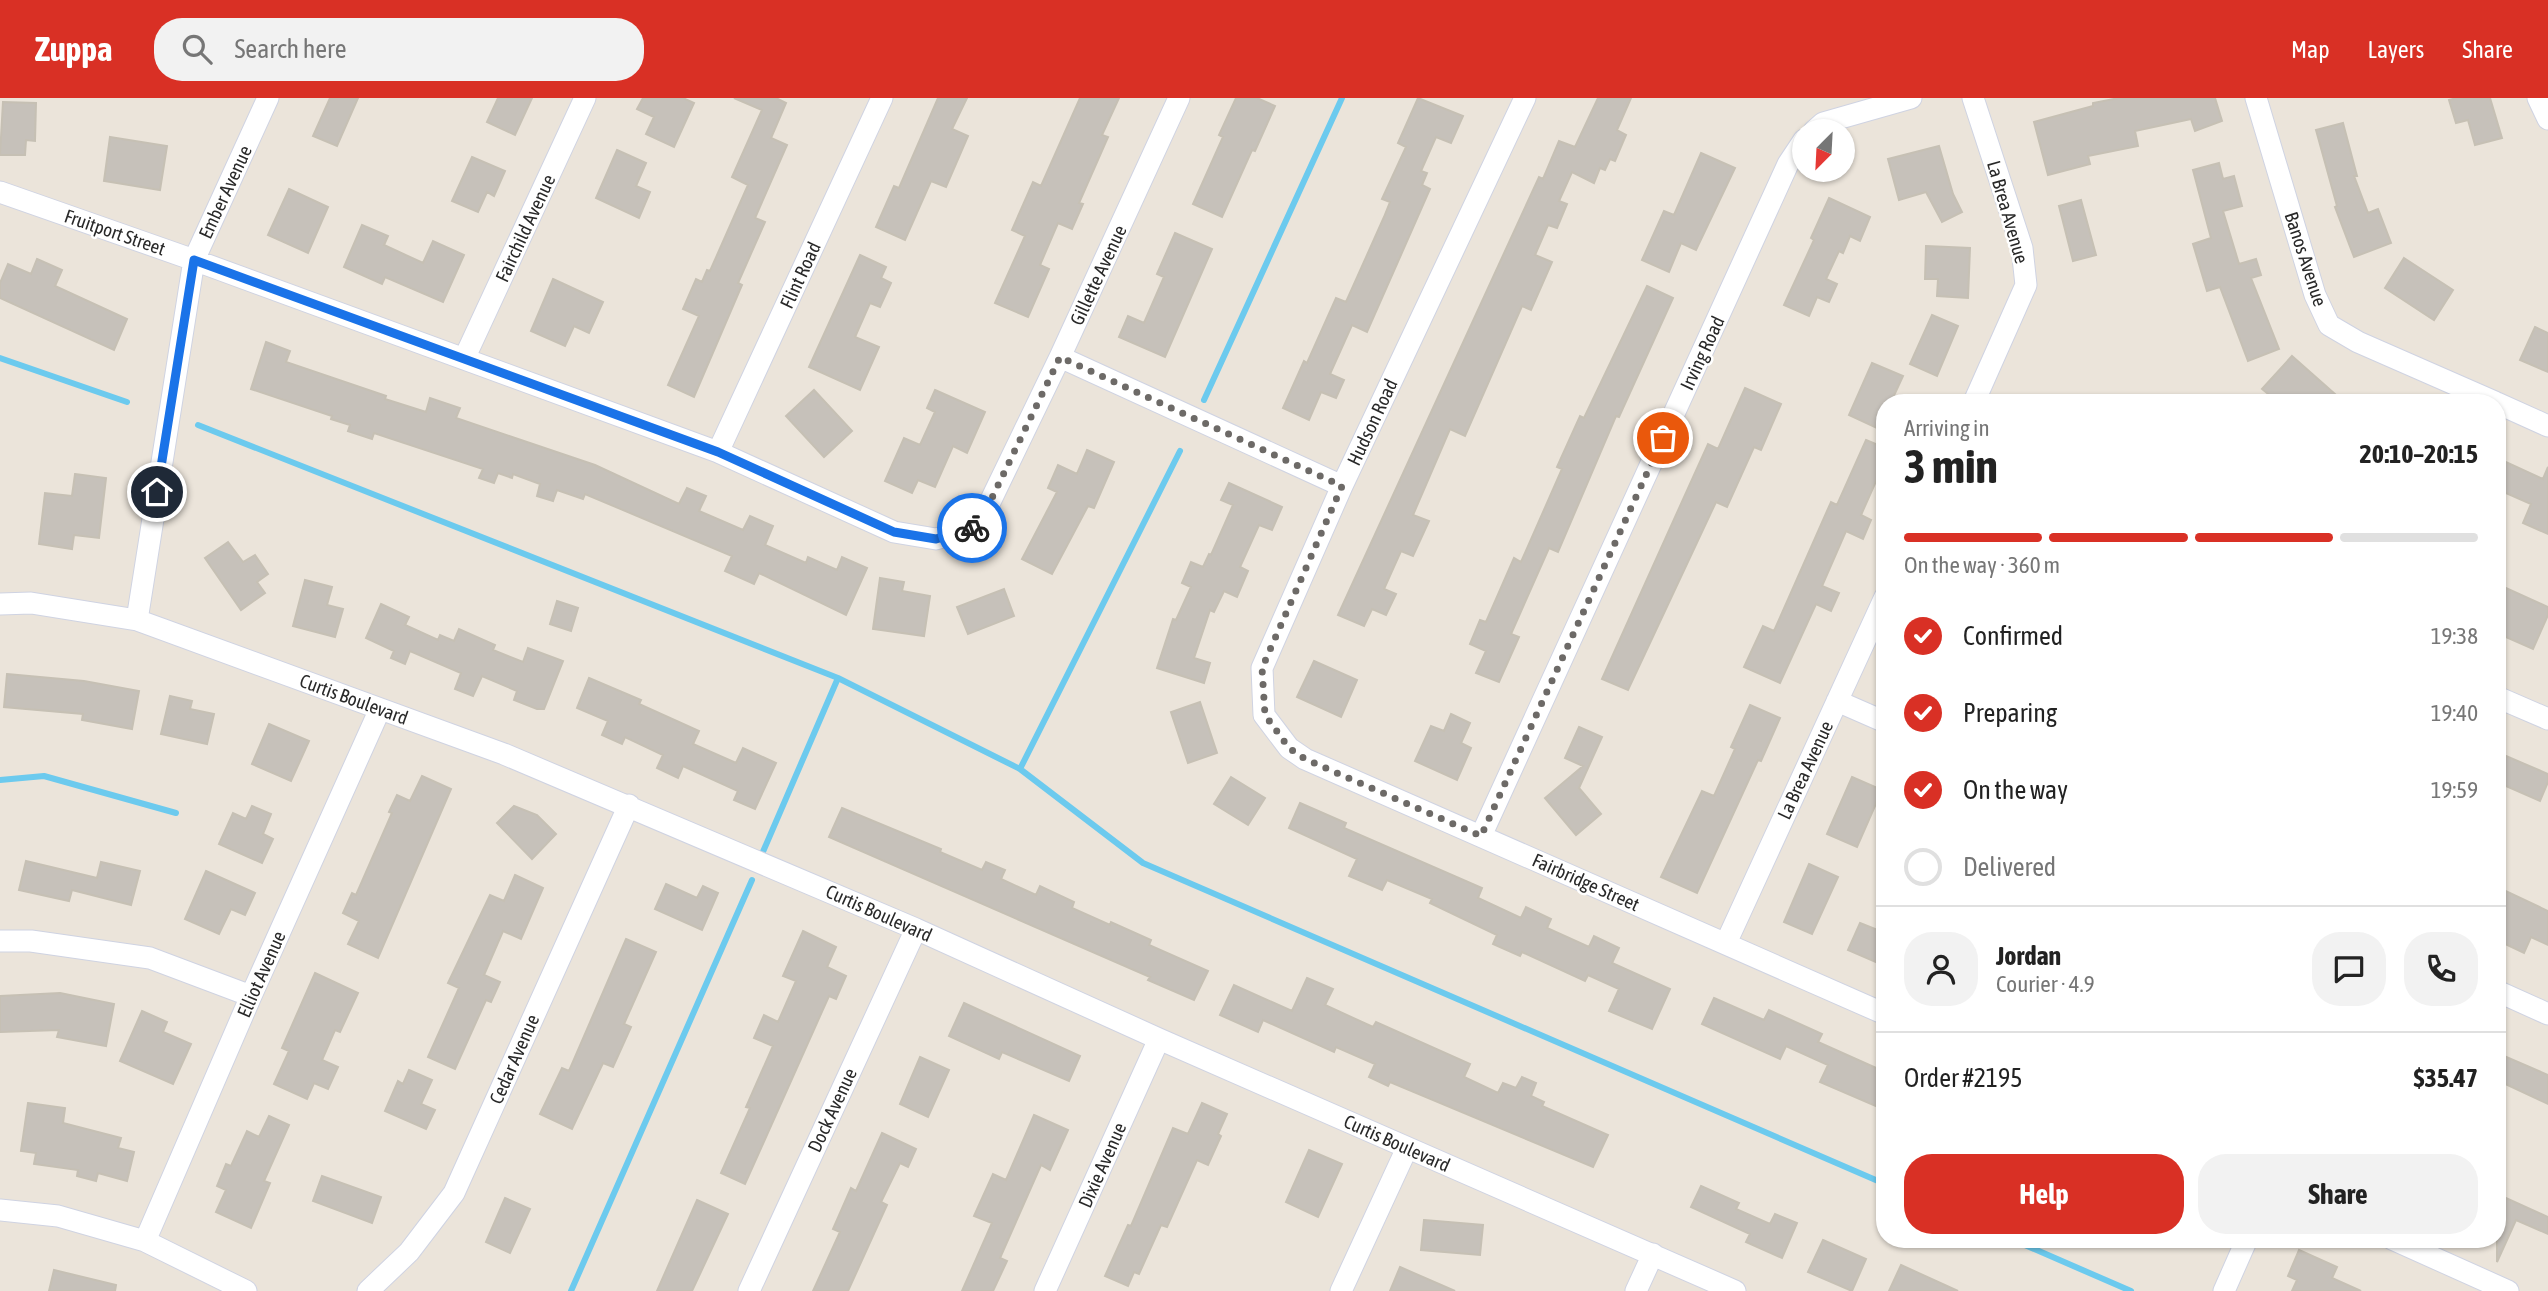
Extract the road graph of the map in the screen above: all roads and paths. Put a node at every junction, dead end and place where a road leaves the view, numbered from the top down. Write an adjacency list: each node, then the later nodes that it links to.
1 (268, 98): 14 (street, Ember Avenue)
2 (585, 98): 16 (street, Fairchild Avenue)
3 (882, 98): 21 (street, Flint Road)
4 (1178, 98): 15 (street, Gillette Avenue)
5 (1525, 98): 22 (street, Hudson Road)
6 (1911, 98): 10 (street)
7 (1973, 98): 17 (street, La Brea Avenue)
8 (2256, 98): 18 (street, Banos Avenue)
9 (2538, 98): 11 (street)
10 (1837, 119)
11 (2548, 119)
12 (1792, 158): 34 (street, Irving Road)
13 (0, 192): 14 (street, Fruitport Street)
14 (194, 260): 16 (street, Fruitport Street); 26 (street, Ember Avenue)
15 (1060, 357): 22 (street); 23 (street, Gillette Avenue)
16 (464, 359): 21 (street, Fruitport Street)
17 (1978, 394)
18 (2476, 394)
19 (2506, 407): 20 (street, Banos Avenue)
20 (2548, 426)
21 (718, 452): 23 (street, Fruitport Street)
22 (1342, 486): 32 (street, Hudson Road)
23 (936, 539)
24 (0, 604): 26 (street, Curtis Boulevard)
25 (1876, 616): 27 (street, La Brea Avenue)
26 (136, 621): 29 (street, Curtis Boulevard)
27 (1837, 701): 30 (street); 37 (street, La Brea Avenue)
28 (2506, 701): 31 (street)
29 (380, 709): 33 (street, Curtis Boulevard); 39 (street, Elliot Avenue)
30 (1876, 718)
31 (2548, 719)
32 (1289, 748): 34 (street, Fairbridge Street)
33 (629, 805): 35 (street, Curtis Boulevard); 50 (street, Cedar Avenue)
34 (1481, 836): 37 (street, Fairbridge Street)
35 (916, 929): 42 (street, Curtis Boulevard); 51 (street, Dock Avenue)
36 (0, 942): 39 (street)
37 (1726, 943): 40 (street, Fairbridge Street)
38 (2506, 995): 41 (street)
39 (251, 996): 45 (street, Elliot Avenue)
40 (1876, 1010)
41 (2548, 1014)
42 (1159, 1039): 43 (street, Curtis Boulevard); 52 (street, Dixie Avenue)
43 (1407, 1147): 48 (street, Curtis Boulevard); 53 (street)
44 (0, 1210): 45 (street)
45 (145, 1241): 49 (street)
46 (2243, 1248): 56 (street)
47 (2412, 1248): 57 (street)
48 (1653, 1254): 54 (street); 55 (street, Curtis Boulevard)
49 (246, 1291)
50 (368, 1291)
51 (749, 1291)
52 (1045, 1291)
53 (1341, 1291)
54 (1636, 1291)
55 (1735, 1291)
56 (2224, 1291)
57 (2508, 1291)

